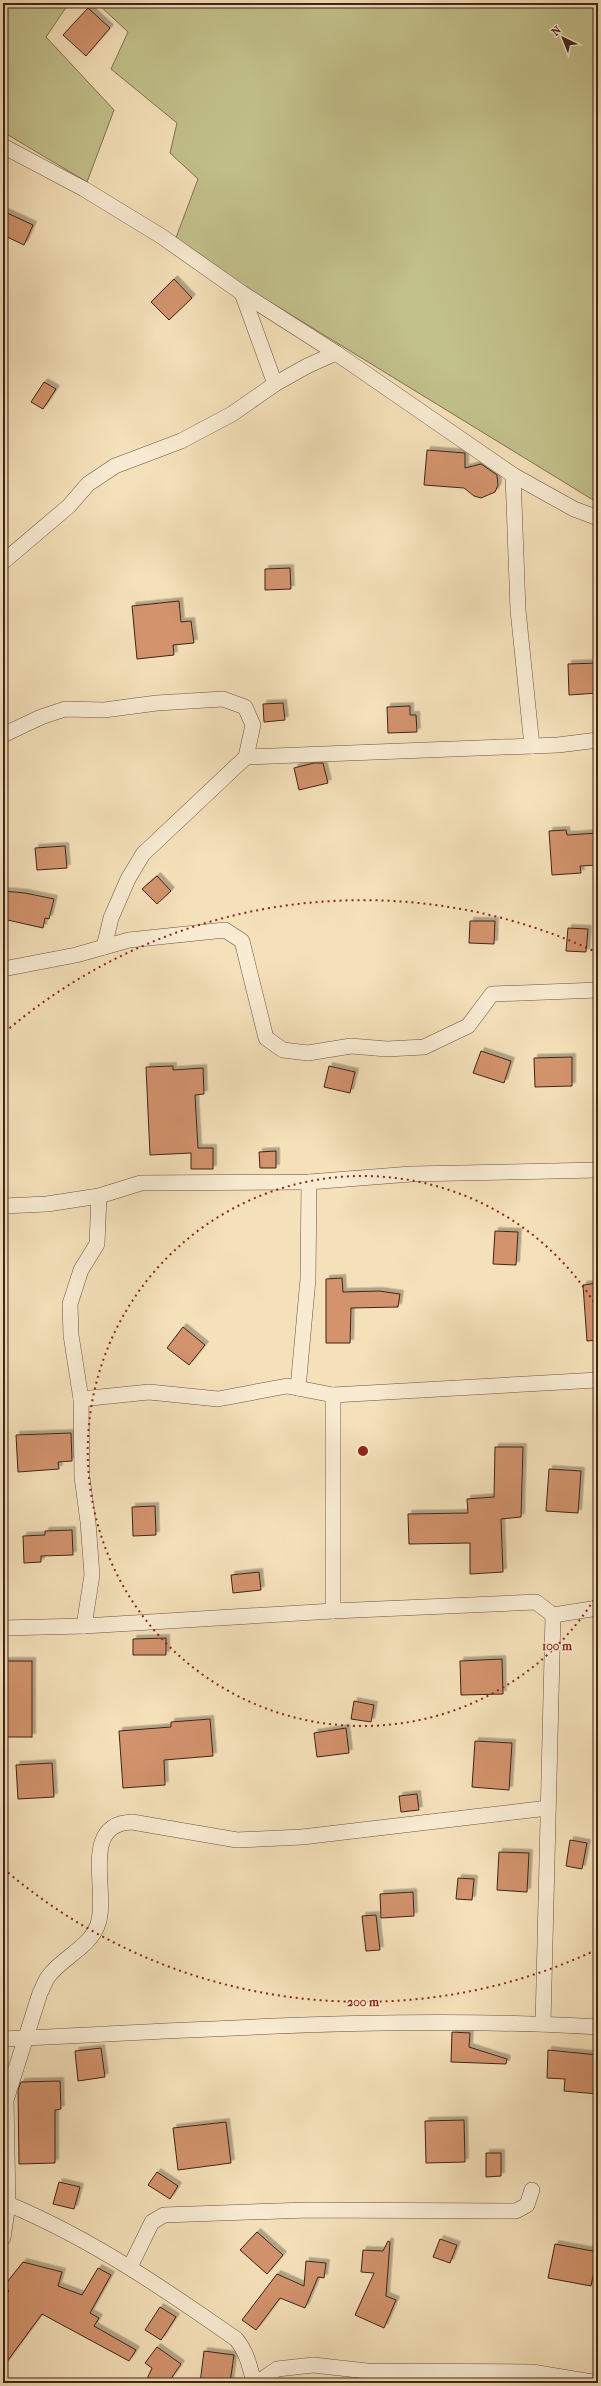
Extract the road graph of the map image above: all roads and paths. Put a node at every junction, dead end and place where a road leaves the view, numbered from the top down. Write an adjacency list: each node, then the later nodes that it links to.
1 (3, 146): 2 (street)
2 (242, 293): 3 (street); 4 (street)
3 (336, 353): 4 (street); 5 (street)
4 (275, 384): 7 (street)
5 (513, 476): 6 (street); 10 (street)
6 (598, 518)
7 (3, 562)
8 (3, 735): 11 (street)
9 (598, 740): 10 (street)
10 (532, 746): 11 (street)
11 (246, 757): 12 (street)
12 (104, 947): 13 (street); 14 (street)
13 (3, 969)
14 (598, 990)
15 (598, 1170): 16 (street)
16 (309, 1182): 17 (street); 20 (street)
17 (99, 1196): 18 (street); 22 (street)
18 (3, 1206)
19 (598, 1380): 21 (street)
20 (298, 1388): 21 (street); 22 (street)
21 (333, 1394): 24 (street)
22 (81, 1399): 26 (street)
23 (598, 1608): 25 (street)
24 (333, 1611): 25 (street); 26 (street)
25 (553, 1615): 28 (street)
26 (84, 1626): 27 (street)
27 (3, 1628)
28 (548, 1808): 29 (street); 31 (street)
29 (543, 2024): 30 (street); 31 (street)
30 (598, 2027)
31 (25, 2038): 32 (street); 34 (street)
32 (3, 2039)
33 (532, 2190): 36 (street)
34 (8, 2204): 35 (street); 36 (street)
35 (3, 2238)
36 (130, 2267): 37 (street)
37 (254, 2383)
38 (257, 2383): 39 (street)
39 (598, 2383)

